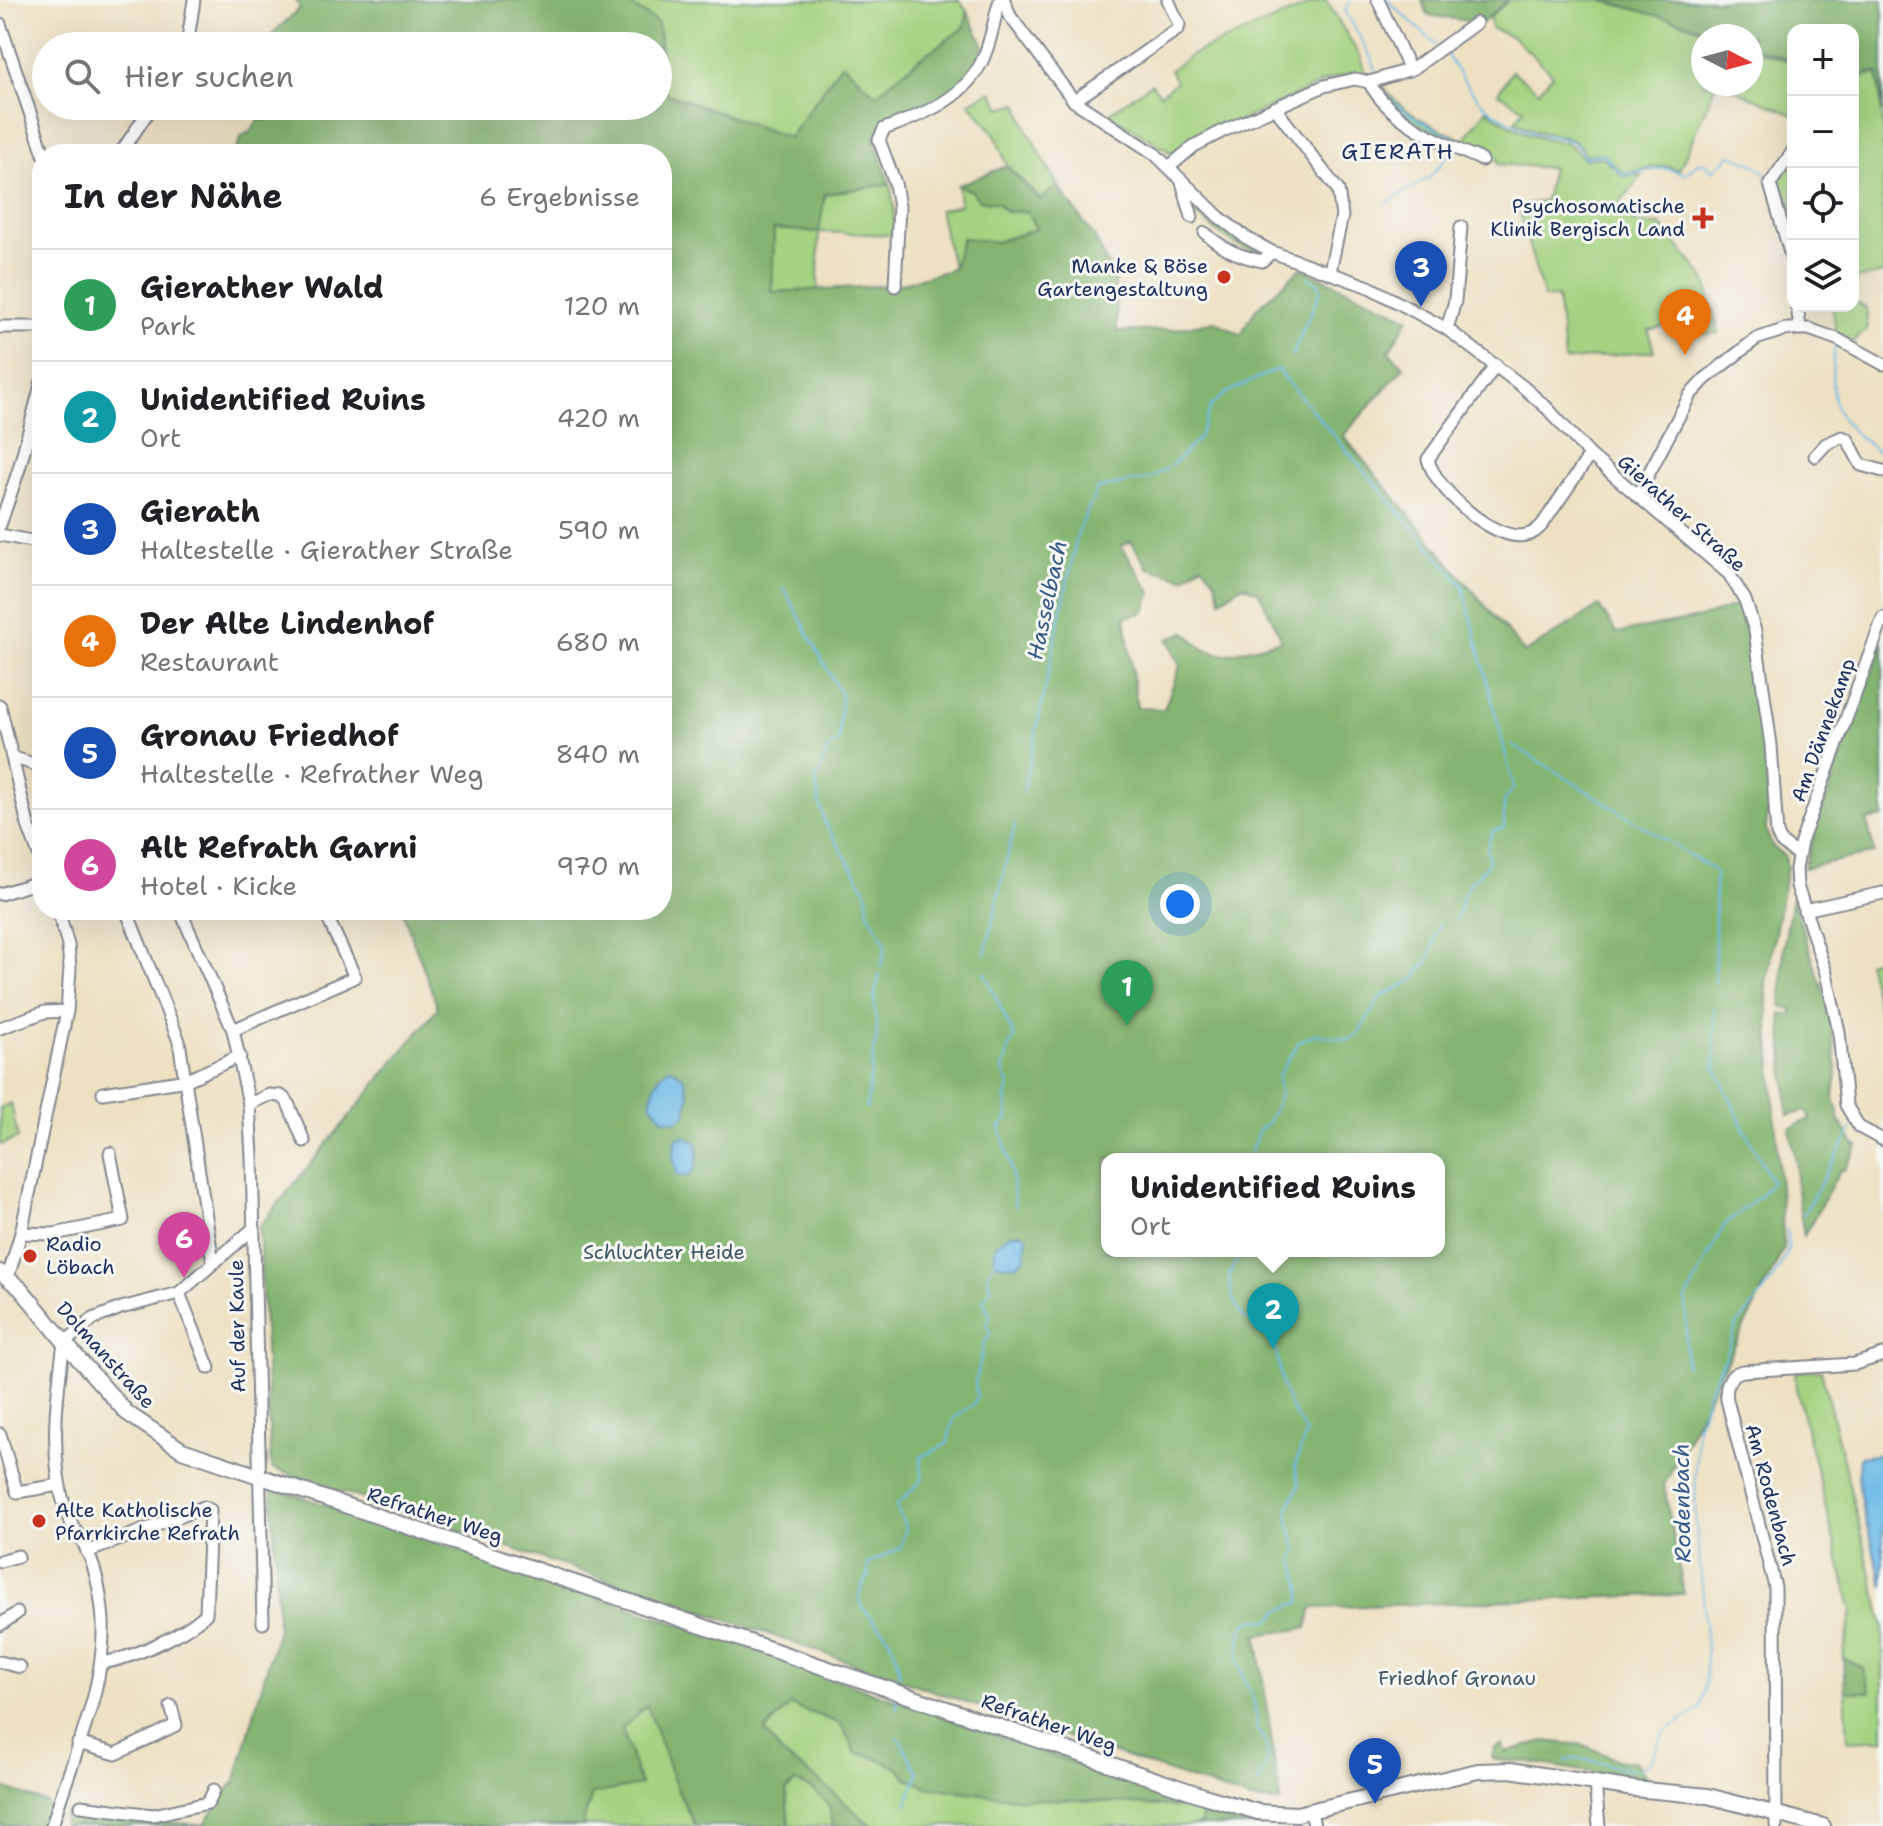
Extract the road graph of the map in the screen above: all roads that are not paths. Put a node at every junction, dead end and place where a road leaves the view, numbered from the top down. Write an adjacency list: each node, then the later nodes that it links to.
1 (194, 0): 7 (street)
2 (1002, 0): 10 (street, Gierather Straße); 27 (street)
3 (1168, 0): 10 (street)
4 (1378, 0): 8 (street)
5 (1476, 23): 8 (street)
6 (0, 24): 12 (street)
7 (189, 32)
8 (1410, 70): 9 (street)
9 (1369, 82): 11 (street); 17 (street)
10 (1074, 101): 19 (street, Gierather Straße)
11 (1275, 108): 19 (street); 26 (street)
12 (32, 119)
13 (32, 120): 15 (street)
14 (142, 120): 16 (street)
15 (41, 144)
16 (125, 144)
17 (1482, 160)
18 (1787, 160): 24 (street)
19 (1169, 167): 20 (street, Gierather Straße)
20 (1181, 178): 21 (street); 25 (street, Gierather Straße)
21 (1192, 217)
22 (1461, 227): 32 (street)
23 (1205, 233): 25 (street, Gierather Straße)
24 (1787, 243)
25 (1272, 252): 26 (street, Gierather Straße)
26 (1330, 271): 32 (street, Gierather Straße)
27 (895, 286)
28 (1798, 312): 31 (street)
29 (0, 327): 30 (street)
30 (32, 327)
31 (1800, 328): 33 (street); 39 (street)
32 (1447, 329): 34 (street, Gierather Straße)
33 (1883, 364)
34 (1496, 365): 36 (street, Gierather Straße); 36 (street)
35 (32, 426): 40 (street)
36 (1590, 455): 39 (street, Gierather Straße)
37 (1815, 456): 38 (street)
38 (1883, 471)
39 (1637, 496): 48 (street, Gierather Straße)
40 (0, 525)
41 (0, 535): 42 (street)
42 (32, 541)
43 (1883, 618): 48 (street, Am Dännekamp)
44 (0, 706): 45 (street)
45 (12, 757): 46 (street); 47 (street)
46 (32, 764)
47 (32, 836)
48 (1798, 855): 52 (street)
49 (32, 884): 51 (street)
50 (1883, 893): 52 (street)
51 (0, 894)
52 (1804, 910): 64 (street)
53 (61, 920): 57 (street)
54 (130, 920): 61 (street)
55 (184, 920): 59 (street, Auf der Kaule)
56 (329, 920): 59 (street)
57 (67, 1011): 58 (street); 68 (street)
58 (0, 1028)
59 (233, 1030): 60 (street, Auf der Kaule)
60 (240, 1056): 61 (street); 63 (street, Auf der Kaule)
61 (187, 1080): 62 (street); 69 (street)
62 (103, 1093)
63 (249, 1104): 65 (street); 67 (street, Auf der Kaule)
64 (1883, 1140)
65 (304, 1141)
66 (110, 1153): 68 (street)
67 (254, 1228): 69 (street); 78 (street, Auf der Kaule)
68 (21, 1233): 70 (street)
69 (213, 1263): 71 (street)
70 (4, 1274): 72 (main road, Dolmanstraße)
71 (179, 1293): 72 (street); 74 (street)
72 (64, 1343): 75 (main road, Dolmanstraße); 76 (street)
73 (1883, 1355): 96 (street, Am Rodenbach)
74 (209, 1368)
75 (88, 1371): 76 (street); 78 (main road, Dolmanstraße)
76 (60, 1374): 79 (street)
77 (0, 1434): 79 (street)
78 (259, 1477): 80 (main road, Dolmanstraße); 85 (street, Auf der Kaule)
79 (59, 1485): 81 (street)
80 (281, 1485): 95 (main road, Refrather Weg)
81 (87, 1552): 88 (street); 88 (street)
82 (18, 1556): 83 (street)
83 (0, 1561)
84 (17, 1613): 86 (street)
85 (263, 1623)
86 (0, 1625)
87 (0, 1662): 89 (street)
88 (101, 1663): 91 (street)
89 (20, 1667)
90 (171, 1706): 91 (street)
91 (78, 1743): 97 (street)
92 (1595, 1783): 95 (main road, Refrather Weg); 96 (main road, Refrather Weg); 98 (street)
93 (214, 1790): 94 (street)
94 (81, 1806)
95 (1313, 1818)
96 (1775, 1820): 99 (main road, Refrather Weg)
97 (52, 1826)
98 (1599, 1826)
99 (1823, 1826)

